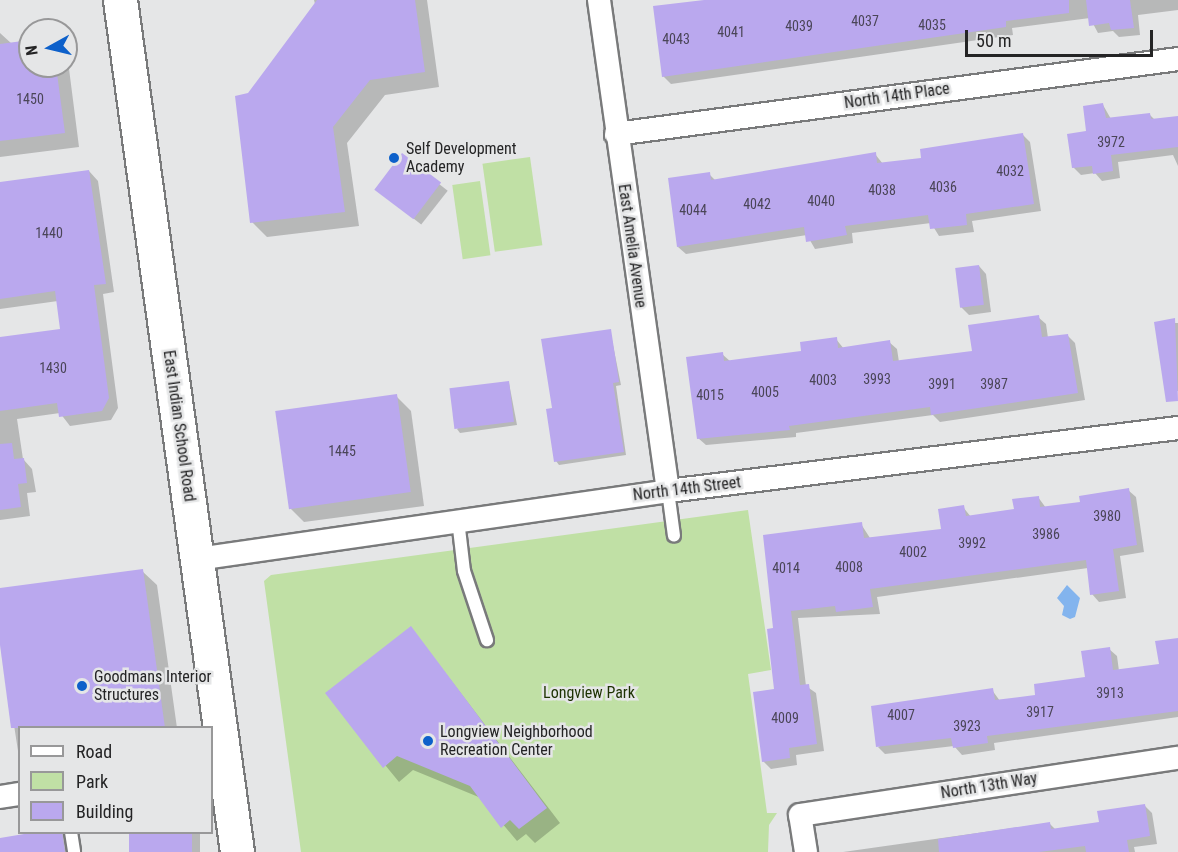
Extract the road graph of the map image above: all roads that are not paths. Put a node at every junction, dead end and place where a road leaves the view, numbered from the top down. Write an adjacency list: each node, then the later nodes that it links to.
1 (120, 0): 9 (main road, East Indian School Road)
2 (599, 0): 4 (street, East Amelia Avenue)
3 (1178, 59): 4 (street, North 14th Place)
4 (616, 134): 6 (street, East Amelia Avenue)
5 (1178, 428): 6 (street, North 14th Street)
6 (668, 491): 7 (street, North 14th Street); 8 (lane)
7 (458, 520): 9 (street, North 14th Street); 10 (lane)
8 (674, 536)
9 (197, 559): 12 (main road, East Indian School Road)
10 (488, 640)
11 (1178, 758): 18 (street, North 13th Way)
12 (218, 766): 17 (main road, East Indian School Road)
13 (18, 794): 14 (street)
14 (0, 797)
15 (71, 834): 16 (lane)
16 (74, 852)
17 (237, 852)
18 (806, 852)

